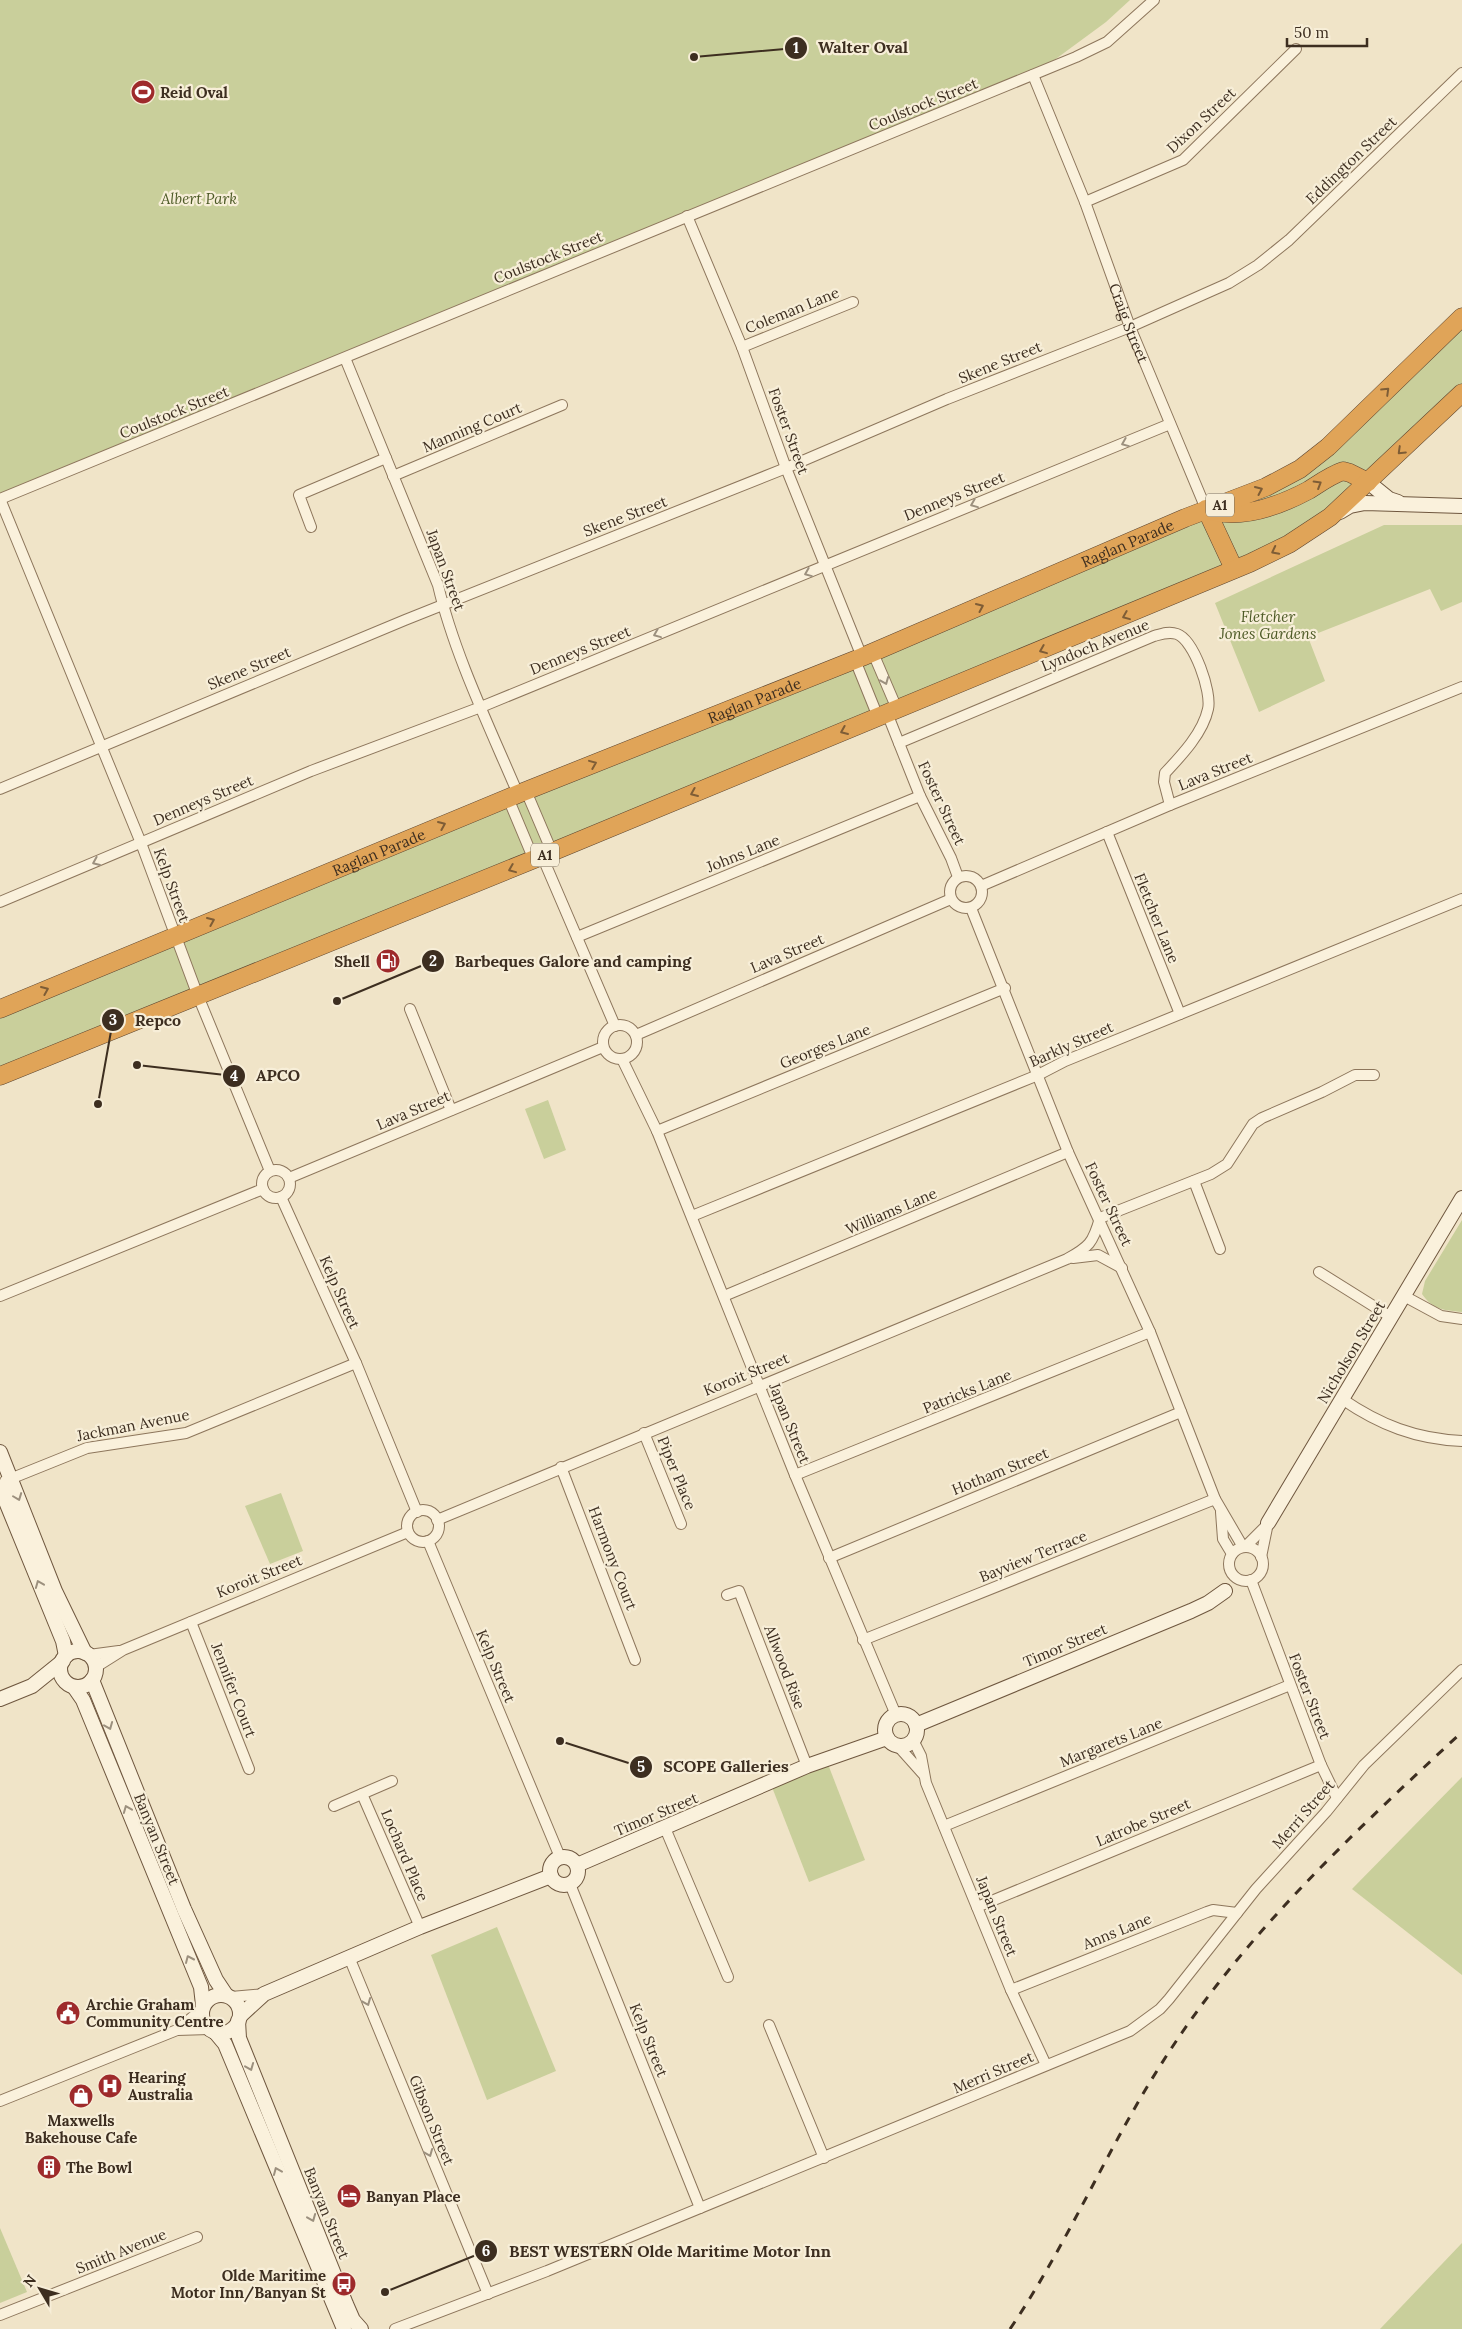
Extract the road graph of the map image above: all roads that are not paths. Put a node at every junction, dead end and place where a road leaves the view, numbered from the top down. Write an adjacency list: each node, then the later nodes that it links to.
1 (1154, 0): 4 (street, Coulstock Street)
2 (1296, 49): 5 (street, Dixon Street)
3 (1462, 73): 7 (street, Eddington Street)
4 (1033, 75): 5 (street, Craig Street); 6 (street, Coulstock Street)
5 (1086, 202): 10 (street, Craig Street)
6 (688, 216): 11 (street, Foster Street); 12 (street, Coulstock Street)
7 (1258, 265): 10 (street, Skene Street)
8 (853, 302): 11 (street, Coleman Lane)
9 (1462, 317): 23 (highway, Raglan Parade / A1, one-way to 9)
10 (1130, 327): 15 (street, Craig Street); 17 (street, Skene Street)
11 (742, 347): 17 (street, Foster Street)
12 (345, 358): 16 (street, Japan Street); 20 (street, Coulstock Street)
13 (1462, 393): 19 (highway, A1, one-way to 19)
14 (562, 405): 18 (street, Manning Court)
15 (1170, 424): 23 (street, Craig Street); 26 (street, Denneys Street, one-way to 26)
16 (386, 458): 18 (street, Japan Street); 25 (street)
17 (786, 468): 26 (street, Foster Street); 28 (street, Skene Street)
18 (394, 476): 28 (street, Japan Street)
19 (1368, 482): 21 (street); 23 (highway, one-way to 19); 24 (highway, A1)
20 (0, 499): 34 (street, Kelp Street)
21 (1383, 500): 22 (street); 24 (street)
22 (1462, 506)
23 (1206, 510): 27 (highway, Craig Street); 29 (highway, Raglan Parade / A1, one-way to 23)
24 (1330, 517): 27 (highway, A1, one-way to 27)
25 (311, 527)
26 (826, 565): 29 (street, Foster Street); 31 (street, Denneys Street, one-way to 31)
27 (1234, 569): 32 (highway, A1, one-way to 32)
28 (442, 605): 31 (street, Japan Street); 34 (street, Skene Street)
29 (864, 657): 32 (street, one-way to 32); 32 (street); 36 (highway, Raglan Parade / A1, one-way to 29)
30 (1462, 687): 38 (street, Lava Street)
31 (481, 707): 36 (street, Japan Street); 40 (street, Denneys Street)
32 (887, 713): 33 (street, Foster Street); 41 (highway, A1, one-way to 41)
33 (899, 743): 37 (street, Foster Street); 38 (street, Lyndoch Avenue)
34 (101, 745): 35 (street, Skene Street); 40 (street, Kelp Street)
35 (0, 789)
36 (517, 794): 41 (street, Japan Street); 41 (street, Japan Street); 48 (highway, Raglan Parade / A1, one-way to 36)
37 (920, 796): 42 (street, Foster Street); 49 (street, Johns Lane)
38 (1170, 805): 39 (street, Lava Street)
39 (1107, 832): 43 (street, Lava Street); 54 (street, Fletcher Lane)
40 (140, 843): 46 (street, Denneys Street, one-way to 46); 48 (street, Kelp Street)
41 (543, 856): 49 (street, Japan Street); 51 (highway, A1, one-way to 51)
42 (958, 878): 43 (street); 44 (street)
43 (981, 886): 47 (street)
44 (951, 899): 47 (street); 56 (street, Lava Street)
45 (1462, 899): 54 (street, Barkly Street)
46 (0, 902)
47 (971, 908): 50 (street, Foster Street)
48 (174, 936): 51 (street, Kelp Street); 52 (highway, Raglan Parade / A1, one-way to 48)
49 (576, 938): 55 (street, Japan Street)
50 (1005, 988): 59 (street, Foster Street); 63 (street, Georges Lane)
51 (198, 996): 61 (highway, A1); 65 (street, Kelp Street)
52 (0, 1009)
53 (410, 1009): 62 (street)
54 (1180, 1014): 59 (street, Barkly Street)
55 (615, 1026): 56 (street); 57 (street)
56 (636, 1035): 58 (street)
57 (604, 1047): 58 (street); 62 (street, Lava Street)
58 (622, 1059): 63 (street, Japan Street)
59 (1038, 1075): 64 (street, Foster Street); 71 (street, Barkly Street)
60 (1374, 1075): 67 (street)
61 (0, 1076)
62 (451, 1110): 66 (street, Lava Street)
63 (657, 1131): 71 (street, Japan Street)
64 (1068, 1152): 72 (street, Foster Street); 78 (street, Williams Lane)
65 (270, 1171): 66 (street); 68 (street)
66 (288, 1178): 69 (street)
67 (1194, 1181): 72 (street); 73 (street)
68 (263, 1189): 69 (street); 77 (street)
69 (280, 1197): 83 (street, Kelp Street)
70 (1462, 1198): 79 (street, Nicholson Street)
71 (692, 1216): 78 (street, Japan Street)
72 (1100, 1218): 74 (street, Koroit Street); 75 (street, Foster Street)
73 (1220, 1249)
74 (1067, 1259): 75 (street, Koroit Street); 84 (street, Koroit Street)
75 (1122, 1268): 82 (street, Foster Street)
76 (1320, 1272): 80 (street)
77 (0, 1296)
78 (724, 1296): 84 (street, Japan Street)
79 (1404, 1296): 80 (street, Nicholson Street); 81 (street)
80 (1391, 1317): 85 (street, Nicholson Street)
81 (1462, 1318)
82 (1150, 1332): 86 (street, Foster Street); 91 (street, Patricks Lane)
83 (356, 1363): 92 (street, Jackman Avenue); 96 (street, Kelp Street)
84 (759, 1386): 87 (street, Koroit Street); 91 (street, Japan Street)
85 (1342, 1399): 88 (street); 98 (street, Nicholson Street)
86 (1182, 1412): 94 (street, Foster Street); 105 (street, Hotham Street)
87 (644, 1433): 90 (street, Koroit Street); 99 (street, Piper Place)
88 (1462, 1441)
89 (0, 1452): 92 (street, Banyan Street)
90 (561, 1467): 97 (street, Koroit Street); 113 (street, Harmony Court)
91 (795, 1475): 105 (street, Japan Street)
92 (6, 1481): 114 (street, Banyan Street, one-way to 114)
93 (0, 1488): 112 (street, one-way to 93)
94 (1215, 1499): 95 (street, Foster Street); 111 (street, Bayview Terrace)
95 (1221, 1511): 102 (street, Foster Street); 103 (street, Foster Street)
96 (417, 1512): 97 (street); 100 (street)
97 (437, 1520): 101 (street)
98 (1268, 1523): 102 (street, Nicholson Street); 104 (street, Nicholson Street)
99 (681, 1524)
100 (408, 1532): 101 (street); 110 (street, Koroit Street)
101 (428, 1541): 134 (street, Kelp Street)
102 (1244, 1547): 103 (street); 104 (street)
103 (1232, 1554): 106 (street)
104 (1261, 1557): 107 (street)
105 (829, 1558): 111 (street, Japan Street)
106 (1231, 1572): 107 (street); 108 (street)
107 (1251, 1578): 108 (street, Timor Street); 117 (street, Foster Street)
108 (1225, 1591): 121 (street, Timor Street)
109 (727, 1595): 125 (street, Allwood Rise)
110 (191, 1622): 114 (street, Koroit Street); 126 (street, Jennifer Court)
111 (863, 1640): 120 (street, Japan Street)
112 (64, 1659): 114 (street); 116 (street); 118 (street)
113 (635, 1660)
114 (91, 1664): 116 (street); 145 (street, Banyan Street, one-way to 145)
115 (1462, 1670): 130 (street, Merri Street)
116 (70, 1685): 118 (street); 146 (street, Banyan Street, one-way to 116)
117 (1290, 1685): 124 (street, Foster Street); 132 (street, Margarets Lane)
118 (32, 1686): 119 (street)
119 (0, 1699)
120 (896, 1715): 121 (street); 123 (street)
121 (916, 1725): 122 (street)
122 (913, 1740): 123 (street); 127 (street, Japan Street)
123 (892, 1742): 125 (street, Timor Street); 127 (street, Japan Street)
124 (1321, 1765): 130 (street, Foster Street); 138 (street, Latrobe Street)
125 (807, 1766): 133 (street, Timor Street)
126 (249, 1769)
127 (924, 1775): 132 (street, Japan Street)
128 (392, 1781): 129 (street)
129 (362, 1794): 131 (street); 140 (street, Lochard Place)
130 (1337, 1798): 139 (street, Merri Street)
131 (334, 1806)
132 (944, 1826): 138 (street, Japan Street)
133 (665, 1828): 135 (street, Timor Street); 142 (street)
134 (560, 1857): 135 (street); 136 (street)
135 (577, 1865): 137 (street)
136 (551, 1876): 137 (street); 140 (street)
137 (570, 1884): 156 (street, Kelp Street)
138 (977, 1907): 143 (street, Japan Street)
139 (1237, 1913): 143 (street, Anns Lane); 151 (street, Merri Street)
140 (420, 1927): 141 (street)
141 (349, 1957): 144 (street); 158 (street, Gibson Street, one-way to 158)
142 (728, 1977)
143 (1011, 1990): 151 (street, Japan Street)
144 (264, 1994): 145 (street); 147 (street)
145 (228, 1996): 146 (street); 147 (street)
146 (203, 2007): 149 (street); 150 (street)
147 (239, 2018): 150 (street); 153 (street, Banyan Street, one-way to 153)
148 (769, 2025): 155 (street)
149 (177, 2030): 150 (street); 152 (street)
150 (212, 2030): 154 (street, Banyan Street)
151 (1046, 2065): 155 (street, Merri Street)
152 (0, 2101)
153 (275, 2128): 154 (street); 162 (street, Banyan Street, one-way to 162)
154 (261, 2133): 161 (street, Banyan Street, one-way to 154)
155 (824, 2158): 156 (street, Merri Street)
156 (700, 2208): 158 (street, Merri Street)
157 (197, 2237): 159 (street, Smith Avenue)
158 (488, 2294): 160 (street, Merri Street)
159 (0, 2315)
160 (410, 2327): 163 (street, Merri Street)
161 (344, 2329)
162 (361, 2329)
163 (395, 2329)

